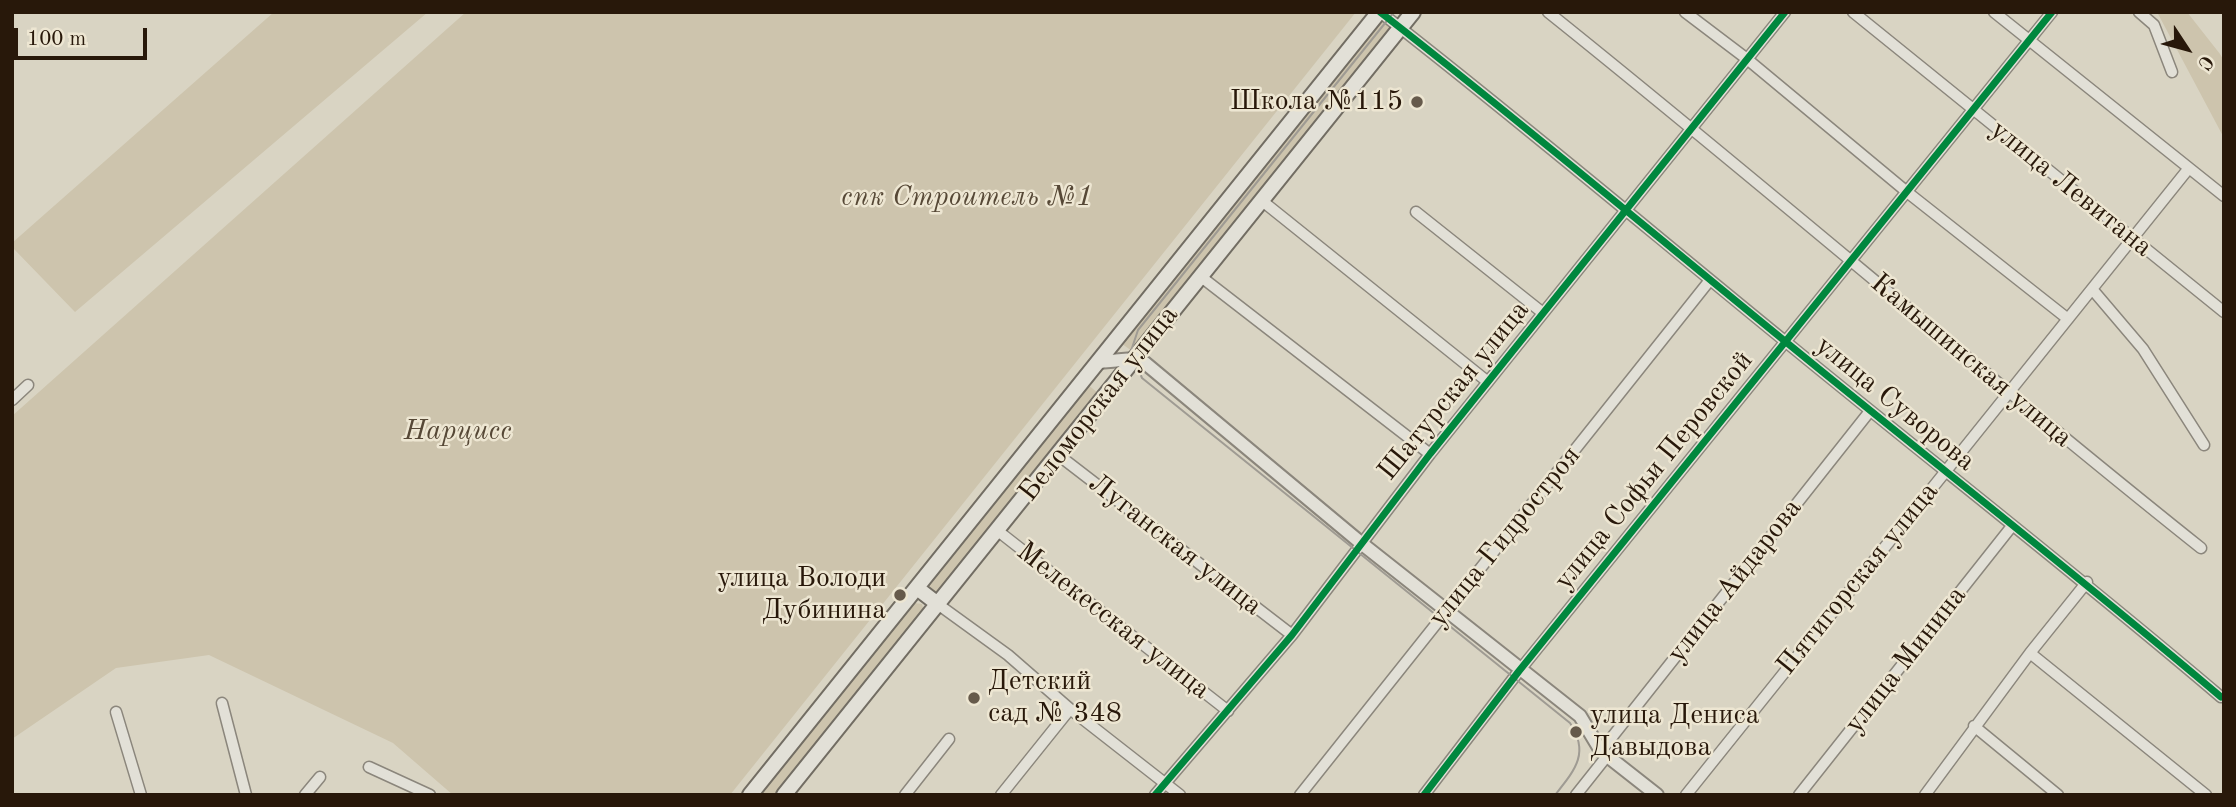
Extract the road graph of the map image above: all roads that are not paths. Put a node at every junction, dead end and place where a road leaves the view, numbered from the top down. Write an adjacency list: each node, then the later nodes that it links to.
1 (1379, 12): 10 (street, улица Суворова); 32 (main road, Беломорская улица)
2 (1413, 12): 10 (main road, Беломорская улица)
3 (1548, 12): 15 (street, Камышинская улица)
4 (1685, 12): 12 (street)
5 (1785, 12): 12 (street, Шатурская улица)
6 (1853, 12): 14 (street, улица Левитана)
7 (1994, 12): 11 (street)
8 (2052, 12): 11 (street, улица Софьи Перовской)
9 (2139, 12): 13 (street)
10 (1400, 28): 19 (main road, Беломорская улица); 20 (street, улица Суворова)
11 (2029, 41): 14 (street, улица Софьи Перовской); 16 (street)
12 (1747, 59): 15 (street, Шатурская улица); 17 (street)
13 (2172, 72)
14 (1972, 111): 17 (street, улица Софьи Перовской); 22 (street, улица Левитана)
15 (1692, 128): 20 (street, Шатурская улица); 23 (street, Камышинская улица)
16 (2189, 168): 18 (street); 22 (street, Пятигорская улица)
17 (1907, 192): 23 (street, улица Софьи Перовской); 29 (street)
18 (2224, 196)
19 (1261, 200): 24 (main road, Беломорская улица); 33 (street)
20 (1627, 209): 25 (street, улица Суворова); 28 (street, Шатурская улица)
21 (1416, 212): 28 (street)
22 (2133, 239): 26 (street, Пятигорская улица); 27 (street, улица Левитана)
23 (1850, 261): 30 (street, улица Софьи Перовской); 35 (street, Камышинская улица)
24 (1200, 276): 31 (main road, Беломорская улица); 40 (street)
25 (1710, 280): 30 (street, улица Суворова); 49 (street, улица Гидростроя)
26 (2092, 289): 29 (street, Пятигорская улица); 38 (street)
27 (2224, 312)
28 (1543, 313): 33 (street, Шатурская улица)
29 (2067, 319): 35 (street, Пятигорская улица)
30 (1785, 342): 37 (street, улица Суворова); 52 (street, улица Софьи Перовской)
31 (1134, 359): 32 (street); 39 (main road, Беломорская улица); 44 (street)
32 (1098, 362): 47 (main road, Беломорская улица)
33 (1488, 382): 40 (street, Шатурская улица)
34 (28, 385): 36 (street)
35 (2007, 394): 41 (street, Пятигорская улица); 45 (street, Камышинская улица)
36 (12, 400)
37 (1870, 411): 41 (street, улица Суворова); 60 (street, улица Айдарова)
38 (2204, 445)
39 (1057, 454): 43 (main road, Беломорская улица); 50 (street, Луганская улица)
40 (1430, 454): 44 (street, Шатурская улица)
41 (1944, 471): 42 (street, улица Суворова); 78 (street, Пятигорская улица)
42 (2012, 526): 46 (street, улица Суворова); 79 (street, улица Минина)
43 (998, 531): 48 (main road, Беломорская улица); 56 (street, Мелекесская улица)
44 (1361, 543): 49 (street); 50 (street, Шатурская улица)
45 (2200, 548)
46 (2087, 582): 51 (street); 53 (street, улица Суворова)
47 (917, 587): 48 (main road); 68 (main road, Беломорская улица)
48 (939, 605): 55 (street); 69 (main road, Беломорская улица)
49 (1446, 612): 52 (street); 74 (street, улица Гидростроя)
50 (1292, 635): 56 (street, Шатурская улица)
51 (2029, 653): 58 (street); 82 (street)
52 (1519, 671): 60 (street); 75 (street, улица Софьи Перовской)
53 (2221, 697)
54 (222, 703): 65 (street)
55 (1070, 709): 63 (street); 71 (street)
56 (1228, 711): 63 (street, Шатурская улица)
57 (116, 712): 64 (street)
58 (1975, 726): 80 (street); 81 (street)
59 (949, 738): 70 (street)
60 (1604, 753): 76 (street, улица Айдарова); 77 (street)
61 (369, 767): 67 (street)
62 (320, 777): 66 (street)
63 (1165, 782): 72 (street, Шатурская улица); 73 (street)
64 (141, 795)
65 (246, 795)
66 (305, 795)
67 (430, 795)
68 (750, 795)
69 (784, 795)
70 (905, 795)
71 (1001, 795)
72 (1155, 795)
73 (1180, 795)
74 (1300, 795)
75 (1424, 795)
76 (1576, 795)
77 (1657, 795)
78 (1686, 795)
79 (1800, 795)
80 (1925, 795)
81 (2058, 795)
82 (2206, 795)

